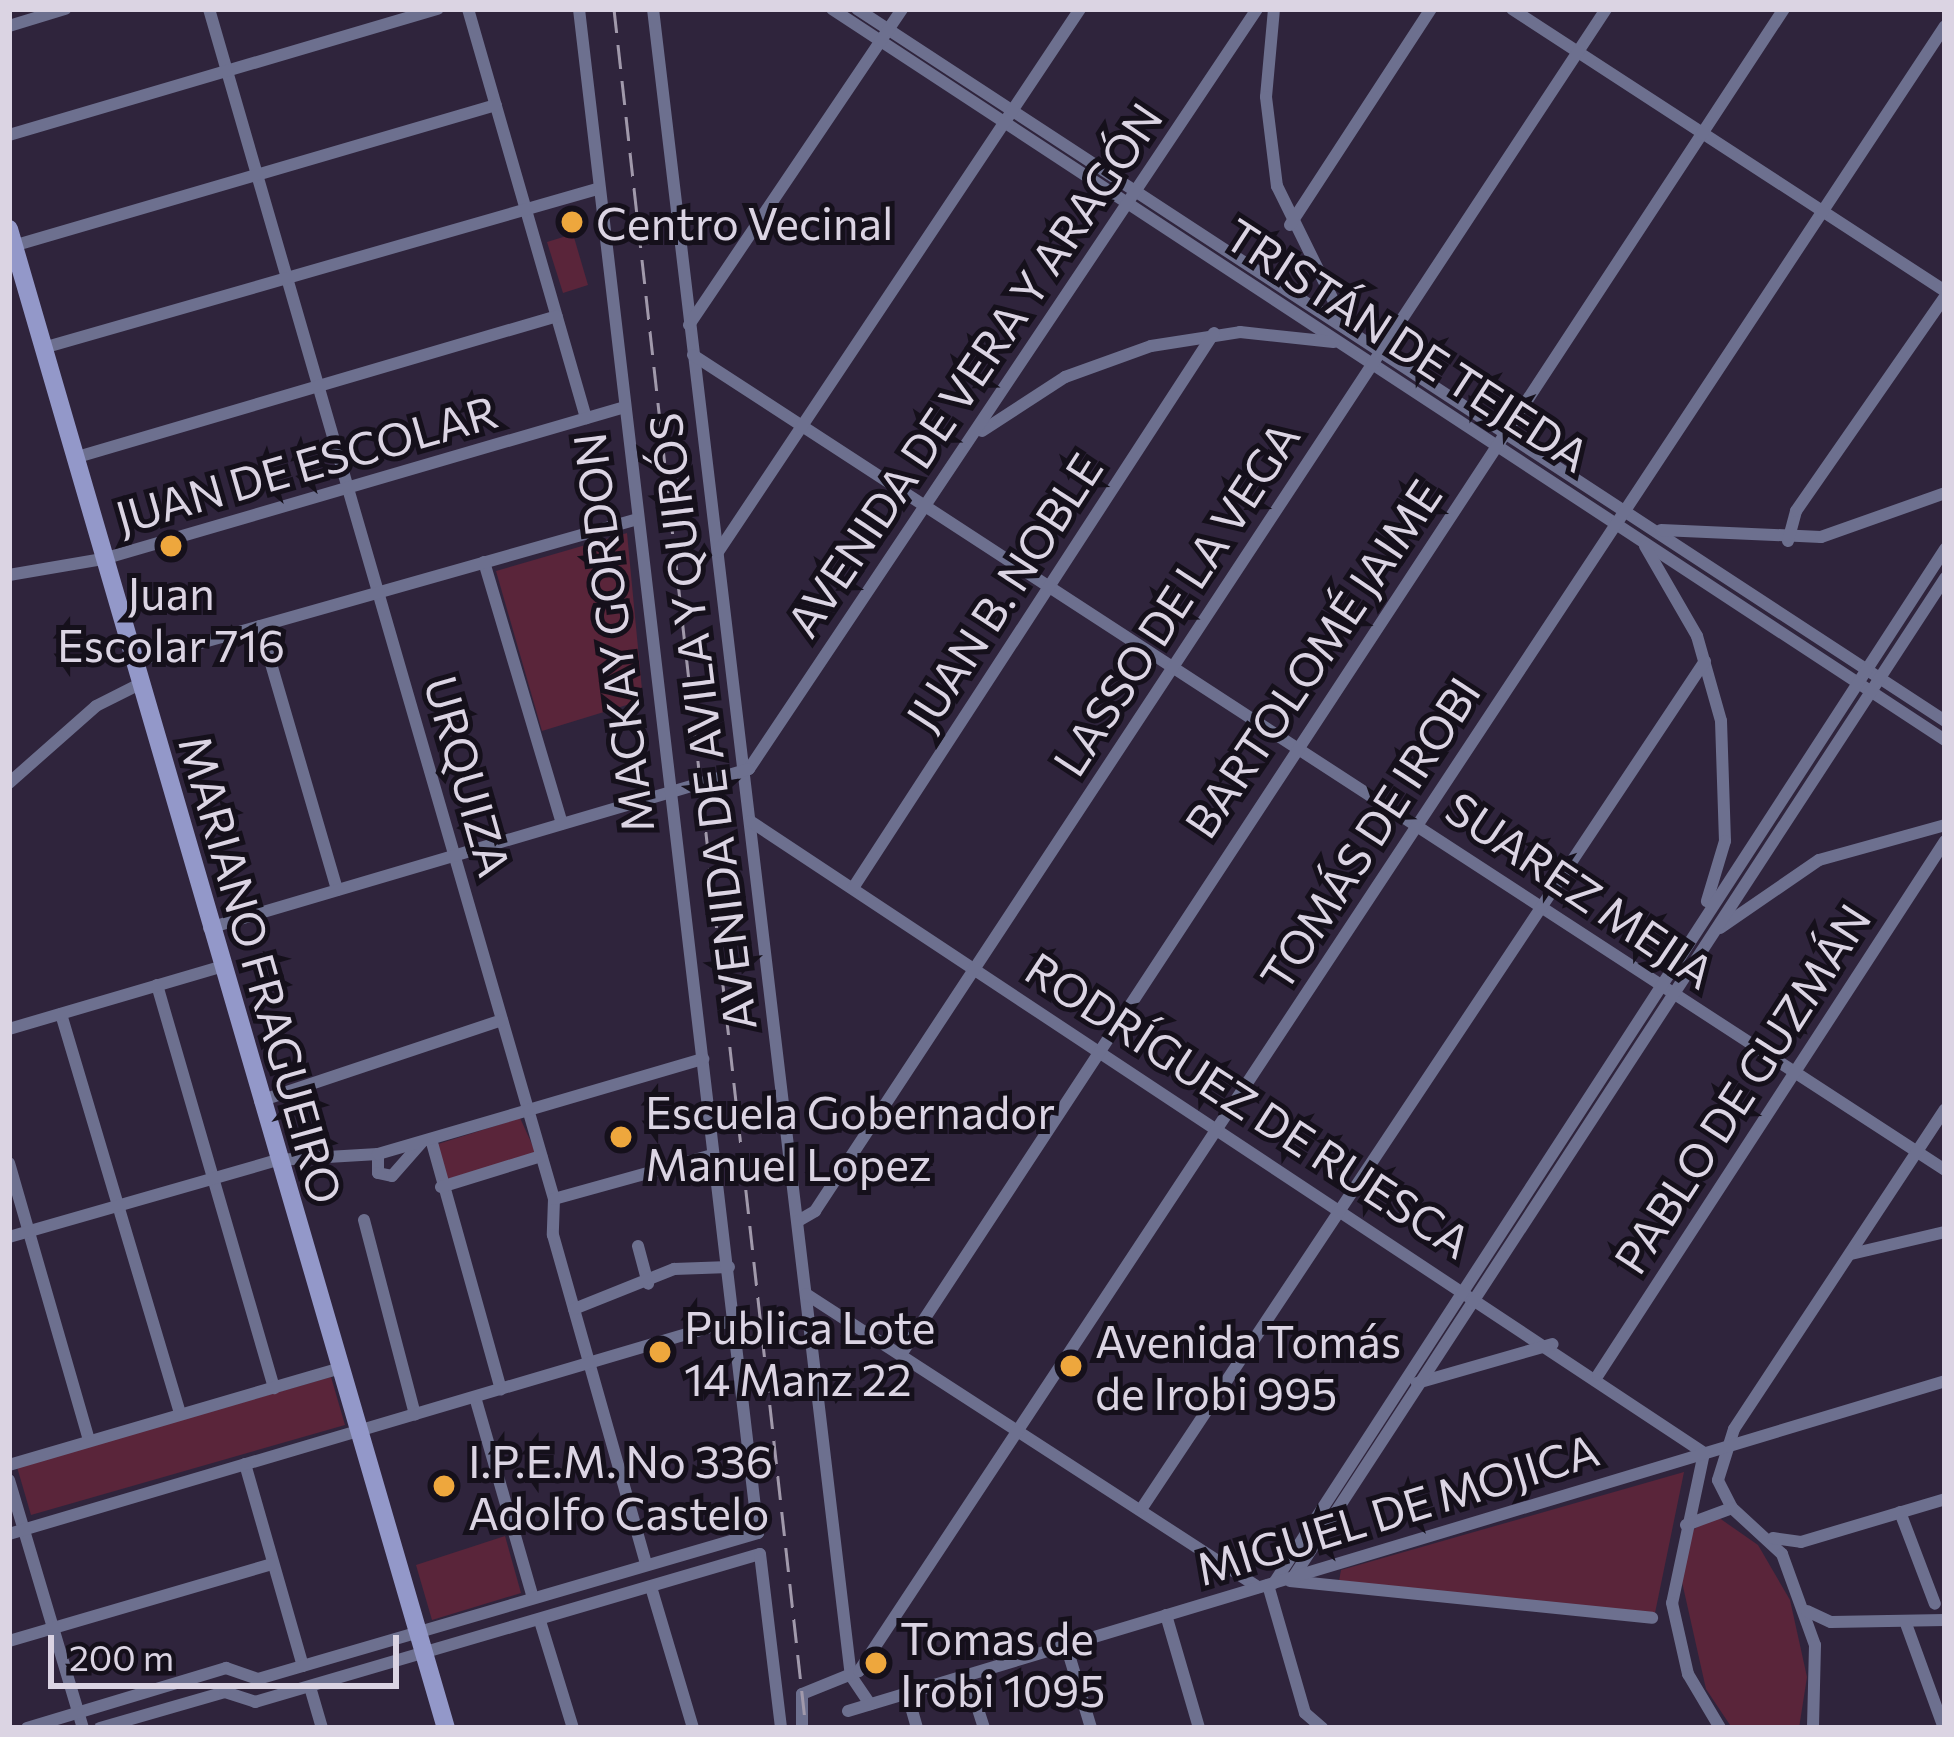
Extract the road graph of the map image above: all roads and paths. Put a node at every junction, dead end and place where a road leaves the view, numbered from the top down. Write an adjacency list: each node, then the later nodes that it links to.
1 (65, 9): 17 (street)
2 (209, 9): 21 (street, URQUIZA)
3 (438, 9): 21 (street)
4 (468, 9): 22 (street)
5 (579, 9): 27 (street, MACKAY GORDON)
6 (653, 9): 36 (street, AVENIDA DE AVILA Y QUIRÓS)
7 (832, 9): 19 (street, TRISTÁN DE TEJEDA)
8 (857, 9): 19 (street, TRISTÁN DE TEJEDA)
9 (902, 9): 19 (street)
10 (1080, 9): 23 (street)
11 (1257, 9): 28 (street, AVENIDA DE VERA Y ARAGÓN)
12 (1274, 9): 31 (street)
13 (1431, 9): 31 (street)
14 (1512, 9): 20 (street)
15 (1606, 9): 20 (street, LASSO DE LA VEGA)
16 (1784, 9): 25 (street, BARTOLOMÉ JAIME)
17 (9, 26)
18 (1945, 26): 30 (street, TOMÁS DE IROBI)
19 (885, 36): 23 (street, TRISTÁN DE TEJEDA); 36 (street)
20 (1579, 53): 25 (street); 41 (street, LASSO DE LA VEGA)
21 (227, 71): 24 (street); 26 (street, URQUIZA)
22 (496, 105): 26 (street); 29 (street)
23 (1010, 117): 28 (street, TRISTÁN DE TEJEDA); 47 (street)
24 (9, 135)
25 (1703, 135): 30 (street); 48 (street, BARTOLOMÉ JAIME)
26 (257, 175): 32 (street); 33 (street, URQUIZA)
27 (597, 189): 29 (street); 45 (street, MACKAY GORDON)
28 (1133, 197): 37 (street, TRISTÁN DE TEJEDA); 39 (street, TRISTÁN DE TEJEDA); 49 (street, AVENIDA DE VERA Y ARAGÓN)
29 (526, 210): 33 (street); 35 (street)
30 (1823, 214): 34 (street); 55 (street, TOMÁS DE IROBI)
31 (1290, 226): 37 (street)
32 (11, 237): 40 (main road, MARIANO FRAGUEIRO)
33 (287, 278): 40 (street); 44 (street, URQUIZA)
34 (1945, 294): 60 (street)
35 (557, 316): 44 (street); 46 (street)
36 (689, 325): 42 (street, AVENIDA DE AVILA Y QUIRÓS)
37 (1347, 326): 41 (street, TRISTÁN DE TEJEDA)
38 (1214, 333): 39 (street); 49 (street); 67 (street, JUAN B. NOBLE)
39 (1340, 343): 43 (street, TRISTÁN DE TEJEDA)
40 (43, 348): 51 (main road, MARIANO FRAGUEIRO)
41 (1381, 350): 43 (street, LASSO DE LA VEGA); 48 (street, TRISTÁN DE TEJEDA)
42 (693, 355): 47 (street, SUAREZ MEJIA); 62 (street, AVENIDA DE AVILA Y QUIRÓS)
43 (1372, 364): 50 (street, TRISTÁN DE TEJEDA); 72 (street, LASSO DE LA VEGA)
44 (318, 386): 51 (street); 52 (street, URQUIZA)
45 (621, 408): 46 (street, JUAN DE ESCOLAR); 56 (street, MACKAY GORDON)
46 (586, 418): 52 (street, JUAN DE ESCOLAR)
47 (806, 423): 54 (street, SUAREZ MEJIA); 62 (street)
48 (1504, 433): 50 (street, BARTOLOMÉ JAIME); 55 (street, TRISTÁN DE TEJEDA)
49 (971, 439): 54 (street, AVENIDA DE VERA Y ARAGÓN)
50 (1496, 446): 57 (street, TRISTÁN DE TEJEDA); 80 (street, BARTOLOMÉ JAIME)
51 (74, 458): 63 (main road, MARIANO FRAGUEIRO)
52 (348, 488): 63 (street, JUAN DE ESCOLAR); 68 (street, URQUIZA)
53 (1945, 493): 60 (street)
54 (927, 503): 67 (street, SUAREZ MEJIA); 81 (street, AVENIDA DE VERA Y ARAGÓN)
55 (1623, 510): 57 (street, TOMÁS DE IROBI); 58 (street, TRISTÁN DE TEJEDA)
56 (634, 520): 64 (street); 83 (street, MACKAY GORDON)
57 (1614, 523): 59 (street, TRISTÁN DE TEJEDA); 86 (street, TOMÁS DE IROBI)
58 (1653, 529): 60 (street); 73 (street, TRISTÁN DE TEJEDA)
59 (1642, 540): 71 (street); 75 (street, TRISTÁN DE TEJEDA)
60 (1788, 541)
61 (1945, 548): 73 (street)
62 (718, 552): 81 (street, AVENIDA DE AVILA Y QUIRÓS)
63 (103, 559): 65 (street, JUAN DE ESCOLAR); 70 (main road, MARIANO FRAGUEIRO)
64 (484, 562): 68 (street); 85 (street)
65 (9, 575)
66 (1945, 578): 74 (street)
67 (1050, 586): 72 (street, SUAREZ MEJIA); 90 (street, JUAN B. NOBLE)
68 (378, 592): 69 (street); 89 (street, URQUIZA)
69 (260, 626): 70 (street); 91 (street)
70 (132, 662): 76 (main road, MARIANO FRAGUEIRO)
71 (1705, 662): 92 (street); 93 (street)
72 (1174, 665): 80 (street, SUAREZ MEJIA); 97 (street, LASSO DE LA VEGA)
73 (1866, 669): 74 (street, TRISTÁN DE TEJEDA); 75 (street)
74 (1880, 677): 77 (street); 78 (street, TRISTÁN DE TEJEDA)
75 (1857, 683): 77 (street, TRISTÁN DE TEJEDA); 93 (street)
76 (138, 686): 82 (street); 94 (main road, MARIANO FRAGUEIRO)
77 (1871, 692): 79 (street, TRISTÁN DE TEJEDA); 95 (street)
78 (1945, 721)
79 (1945, 740)
80 (1298, 746): 86 (street, SUAREZ MEJIA); 103 (street, BARTOLOMÉ JAIME)
81 (749, 769): 83 (street); 84 (street, AVENIDA DE AVILA Y QUIRÓS)
82 (9, 783)
83 (667, 793): 85 (street); 104 (street, MACKAY GORDON)
84 (750, 821): 90 (street, RODRÍGUEZ DE RUESCA); 124 (street, AVENIDA DE AVILA Y QUIRÓS)
85 (562, 824): 89 (street)
86 (1417, 824): 92 (street, SUAREZ MEJIA); 109 (street, TOMÁS DE IROBI)
87 (1945, 825): 95 (street)
88 (1945, 841): 105 (street, PABLO DE GUZMÁN)
89 (454, 856): 91 (street); 101 (street, URQUIZA)
90 (853, 888): 97 (street, RODRÍGUEZ DE RUESCA)
91 (337, 890): 94 (street)
92 (1538, 904): 99 (street, SUAREZ MEJIA); 122 (street)
93 (1699, 924): 99 (street)
94 (208, 928): 96 (main road, MARIANO FRAGUEIRO)
95 (1710, 936): 99 (street)
96 (220, 967): 98 (street); 106 (main road, MARIANO FRAGUEIRO)
97 (974, 967): 103 (street, RODRÍGUEZ DE RUESCA); 124 (street, LASSO DE LA VEGA)
98 (157, 985): 100 (street); 118 (street)
99 (1665, 990): 105 (street, SUAREZ MEJIA); 132 (street); 134 (street)
100 (61, 1014): 102 (street); 121 (street)
101 (502, 1021): 106 (street); 108 (street, URQUIZA)
102 (9, 1029)
103 (1096, 1047): 109 (street, RODRÍGUEZ DE RUESCA); 138 (street, BARTOLOMÉ JAIME)
104 (703, 1059): 108 (street); 113 (street, MACKAY GORDON)
105 (1794, 1071): 111 (street, SUAREZ MEJIA); 142 (street, PABLO DE GUZMÁN)
106 (260, 1101): 115 (main road, MARIANO FRAGUEIRO)
107 (1945, 1109): 111 (street)
108 (528, 1110): 110 (street); 114 (street, URQUIZA)
109 (1219, 1129): 122 (street, RODRÍGUEZ DE RUESCA); 150 (street, TOMÁS DE IROBI)
110 (426, 1140): 112 (street); 112 (street); 119 (street)
111 (1917, 1152): 117 (street, SUAREZ MEJIA); 129 (street)
112 (378, 1154): 115 (street)
113 (713, 1154): 120 (street); 130 (street, MACKAY GORDON)
114 (542, 1156): 119 (street); 120 (street, URQUIZA)
115 (277, 1160): 118 (street); 140 (main road, MARIANO FRAGUEIRO)
116 (9, 1163): 125 (street)
117 (1945, 1170)
118 (214, 1176): 121 (street); 145 (street)
119 (441, 1187): 146 (street)
120 (554, 1199): 135 (street, URQUIZA)
121 (118, 1204): 125 (street); 148 (street)
122 (1340, 1208): 132 (street, RODRÍGUEZ DE RUESCA); 159 (street)
123 (364, 1220): 149 (street)
124 (798, 1221): 133 (street, AVENIDA DE AVILA Y QUIRÓS)
125 (30, 1231): 127 (street); 152 (street)
126 (1945, 1232): 129 (street)
127 (9, 1237)
128 (638, 1246): 131 (street)
129 (1851, 1254): 153 (street)
130 (729, 1267): 131 (street); 136 (street, MACKAY GORDON)
131 (649, 1285): 135 (street)
132 (1461, 1287): 134 (street, RODRÍGUEZ DE RUESCA); 141 (street)
133 (806, 1294): 138 (street); 191 (street, AVENIDA DE AVILA Y QUIRÓS)
134 (1474, 1294): 137 (street, RODRÍGUEZ DE RUESCA); 144 (street)
135 (574, 1310): 139 (street, URQUIZA)
136 (734, 1320): 139 (street); 168 (street, MACKAY GORDON)
137 (1553, 1344): 142 (street, RODRÍGUEZ DE RUESCA); 144 (street)
138 (904, 1350): 150 (street)
139 (589, 1362): 146 (street); 168 (street, URQUIZA)
140 (338, 1369): 145 (street); 151 (main road, MARIANO FRAGUEIRO)
141 (1404, 1375): 144 (street); 170 (street)
142 (1598, 1375): 154 (street, RODRÍGUEZ DE RUESCA)
143 (1945, 1381): 153 (street, MIGUEL DE MOJICA)
144 (1418, 1384): 170 (street)
145 (274, 1388): 148 (street)
146 (501, 1389): 147 (street)
147 (475, 1397): 149 (street); 172 (street)
148 (180, 1414): 152 (street)
149 (415, 1414): 151 (street)
150 (1023, 1429): 159 (street); 191 (street, TOMÁS DE IROBI)
151 (357, 1432): 155 (street); 183 (main road, MARIANO FRAGUEIRO)
152 (88, 1441): 156 (street)
153 (1727, 1446): 154 (street, MIGUEL DE MOJICA); 160 (street)
154 (1704, 1453): 162 (street); 170 (street, MIGUEL DE MOJICA)
155 (245, 1464): 163 (street); 167 (street)
156 (9, 1465)
157 (9, 1480): 163 (street)
158 (1945, 1499): 161 (street)
159 (1142, 1508): 170 (street)
160 (1732, 1508): 162 (street); 165 (street)
161 (1900, 1512): 166 (street); 174 (street)
162 (1686, 1525): 173 (street)
163 (25, 1529): 164 (street); 182 (street)
164 (9, 1534)
165 (1768, 1535): 166 (street); 169 (street)
166 (1801, 1542): 169 (street)
167 (273, 1564): 182 (street); 189 (street)
168 (646, 1564): 172 (street)
169 (1792, 1572): 175 (street)
170 (1276, 1582): 176 (street, MIGUEL DE MOJICA); 177 (street); 210 (street)
171 (651, 1587): 179 (street); 198 (street); 205 (street)
172 (533, 1598): 183 (street)
173 (1672, 1598): 177 (street); 184 (street)
174 (1935, 1604)
175 (1808, 1611): 181 (street); 187 (street)
176 (1166, 1615): 186 (street, MIGUEL DE MOJICA); 209 (street)
177 (1652, 1618): 184 (street)
178 (1945, 1620): 180 (street)
179 (540, 1621): 188 (street); 204 (street)
180 (1905, 1621): 181 (street); 213 (street)
181 (1831, 1622): 187 (street)
182 (54, 1628): 185 (street); 196 (street)
183 (416, 1633): 188 (main road, MARIANO FRAGUEIRO); 189 (street)
184 (1678, 1638): 211 (street)
185 (9, 1641)
186 (1066, 1645): 190 (street, MIGUEL DE MOJICA); 208 (street)
187 (1815, 1645): 212 (street)
188 (423, 1654): 192 (street); 203 (main road, MARIANO FRAGUEIRO)
189 (303, 1666): 196 (street)
190 (968, 1675): 193 (street, MIGUEL DE MOJICA); 207 (street)
191 (851, 1676): 194 (street, AVENIDA DE AVILA Y QUIRÓS); 197 (street)
192 (310, 1687): 201 (street); 202 (street)
193 (907, 1693): 194 (street, MIGUEL DE MOJICA); 206 (street)
194 (870, 1704): 195 (street, MIGUEL DE MOJICA)
195 (848, 1711)
196 (79, 1713): 199 (street); 200 (street)
197 (801, 1724): 198 (street)
198 (781, 1726)
199 (27, 1728)
200 (83, 1728)
201 (100, 1728)
202 (322, 1728)
203 (446, 1728)
204 (573, 1728)
205 (693, 1728)
206 (917, 1728)
207 (984, 1728)
208 (1091, 1728)
209 (1199, 1728)
210 (1322, 1728)
211 (1720, 1728)
212 (1814, 1728)
213 (1944, 1728)

